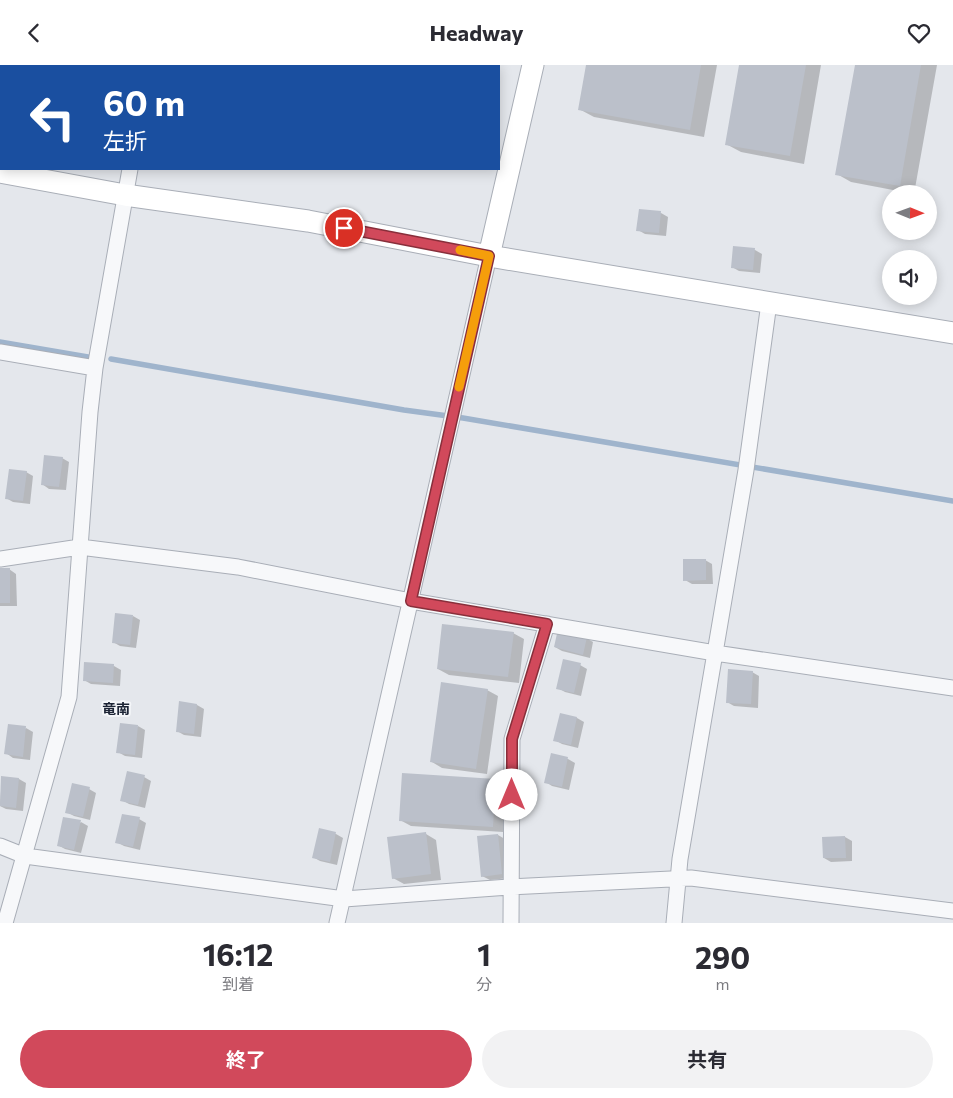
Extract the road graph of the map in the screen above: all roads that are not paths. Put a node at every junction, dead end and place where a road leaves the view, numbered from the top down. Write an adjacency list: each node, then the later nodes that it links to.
1 (531, 65): 5 (street)
2 (130, 170): 4 (street)
3 (0, 172): 4 (street)
4 (126, 195): 5 (street); 9 (street)
5 (489, 256): 6 (street); 12 (street)
6 (769, 303): 7 (street); 14 (street)
7 (953, 333)
8 (0, 352): 9 (street)
9 (95, 369): 10 (street)
10 (80, 547): 11 (street); 12 (street); 17 (street)
11 (0, 559)
12 (411, 601): 13 (street); 20 (street)
13 (547, 624): 14 (street); 19 (street)
14 (715, 653): 15 (street); 18 (street)
15 (953, 688)
16 (0, 846): 17 (street)
17 (25, 856): 20 (street); 22 (street)
18 (678, 878): 19 (street); 21 (street); 25 (street)
19 (512, 887): 20 (street); 24 (street)
20 (344, 899): 23 (street)
21 (953, 911)
22 (5, 923)
23 (337, 923)
24 (511, 923)
25 (674, 923)

